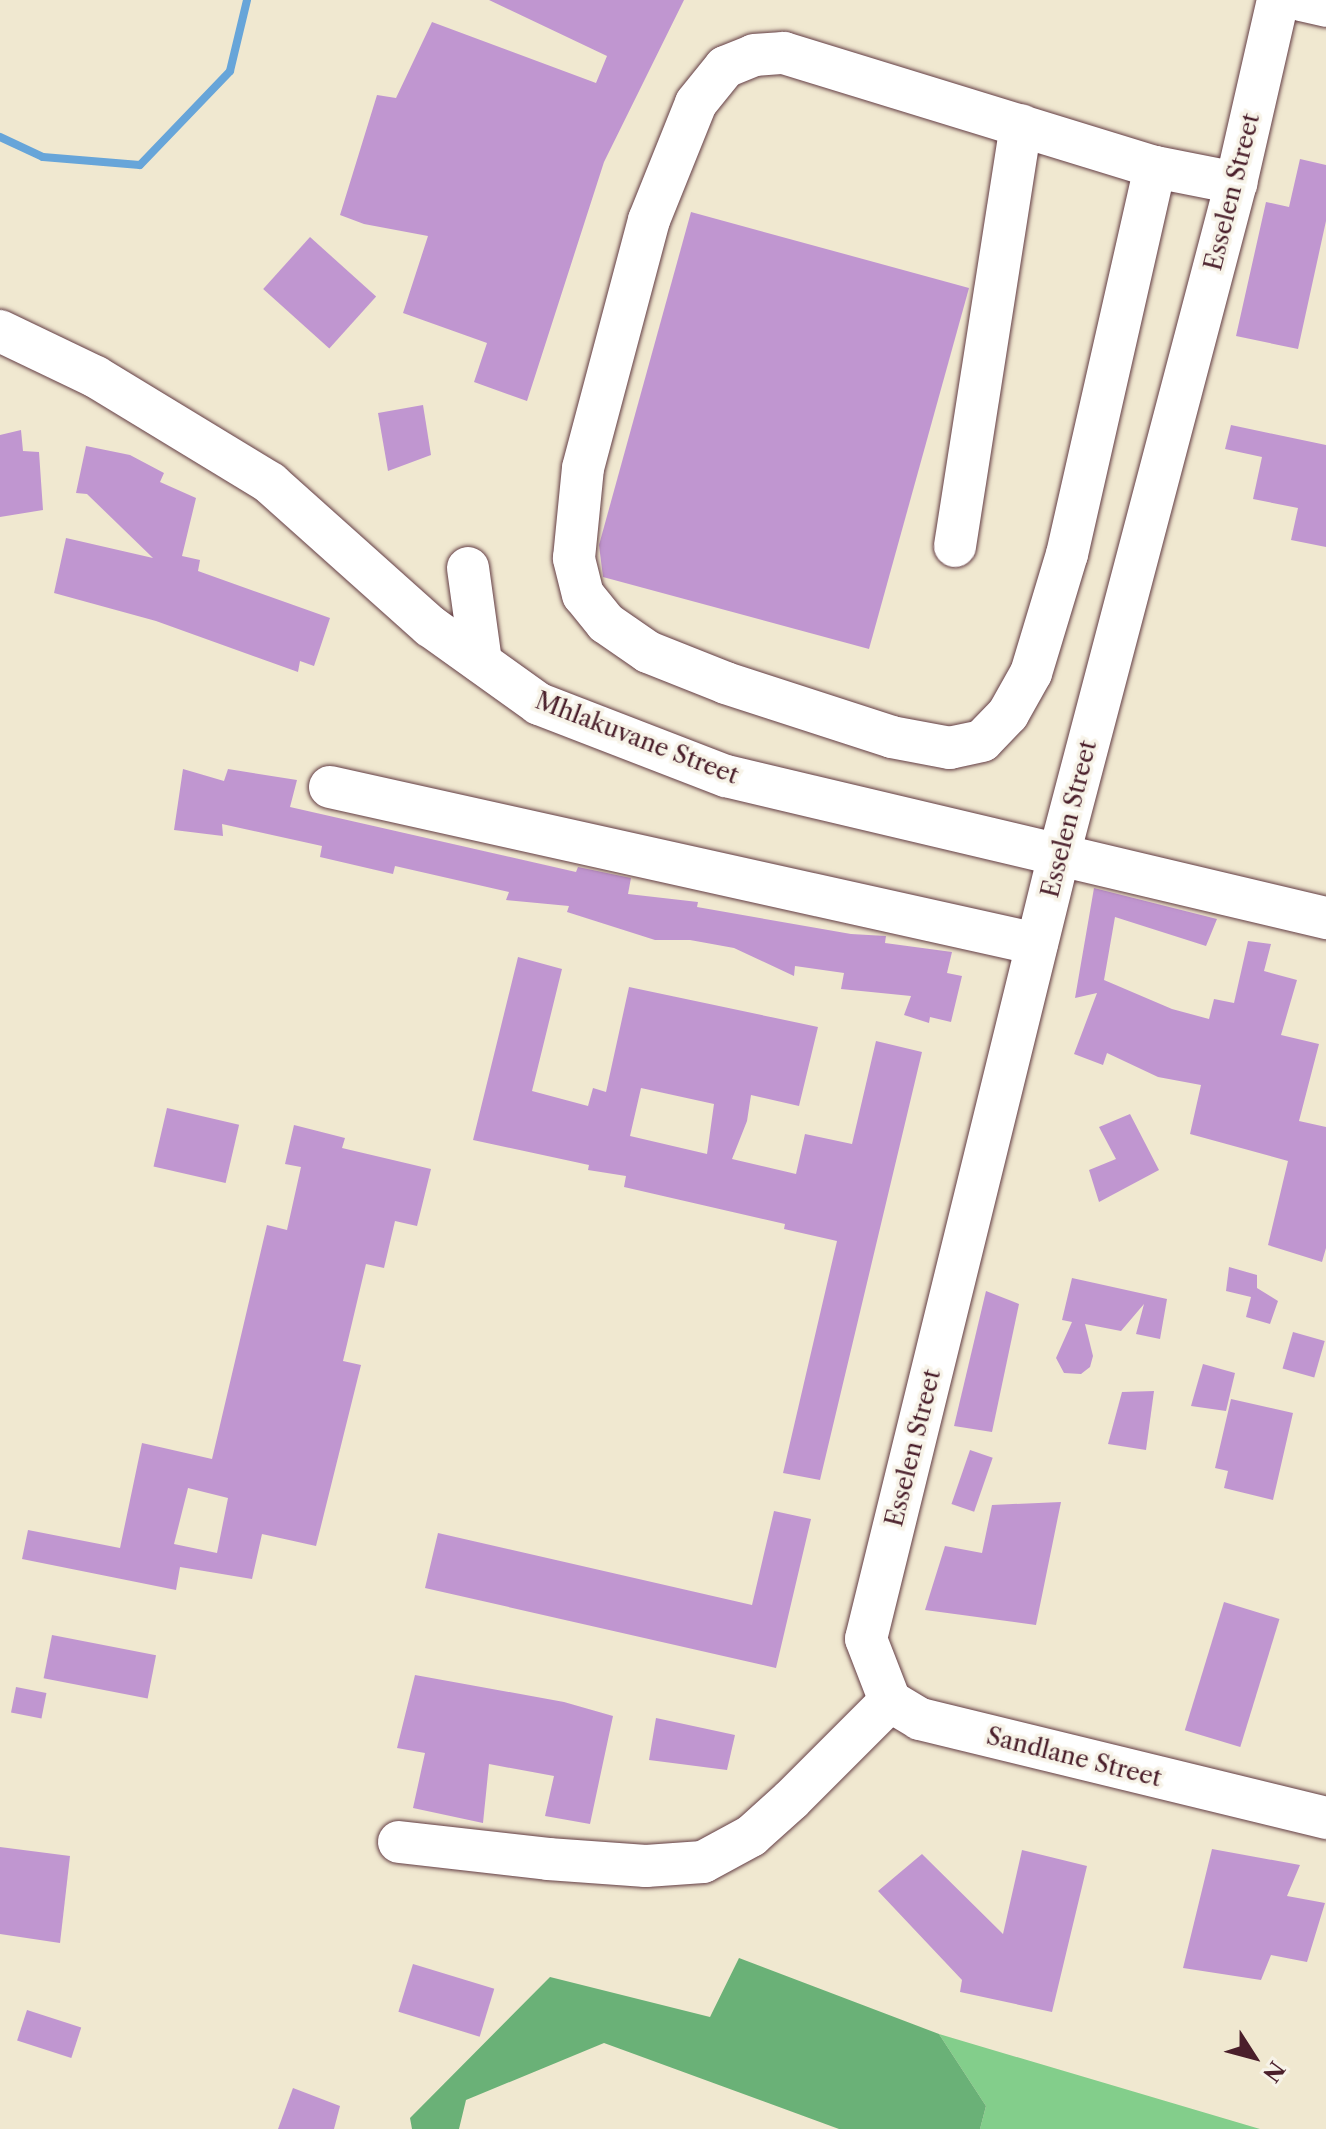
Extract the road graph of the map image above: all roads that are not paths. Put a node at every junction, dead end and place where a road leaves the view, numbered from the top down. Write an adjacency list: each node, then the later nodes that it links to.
1 (1278, 0): 6 (street, Esselen Street)
2 (1301, 0): 3 (street)
3 (1326, 6)
4 (1021, 125): 5 (street); 5 (street); 8 (street)
5 (1155, 167): 6 (street)
6 (1236, 183): 12 (street, Esselen Street)
7 (0, 331): 10 (street, Mhlakuvane Street)
8 (955, 546)
9 (468, 568): 10 (street)
10 (481, 662): 12 (street, Mhlakuvane Street)
11 (330, 787): 14 (street)
12 (1059, 855): 13 (street, Mhlakuvane Street); 14 (street, Esselen Street)
13 (1326, 918)
14 (1037, 944): 15 (street, Esselen Street)
15 (890, 1701): 16 (street, Sandlane Street); 17 (street)
16 (1326, 1818)
17 (399, 1842)

